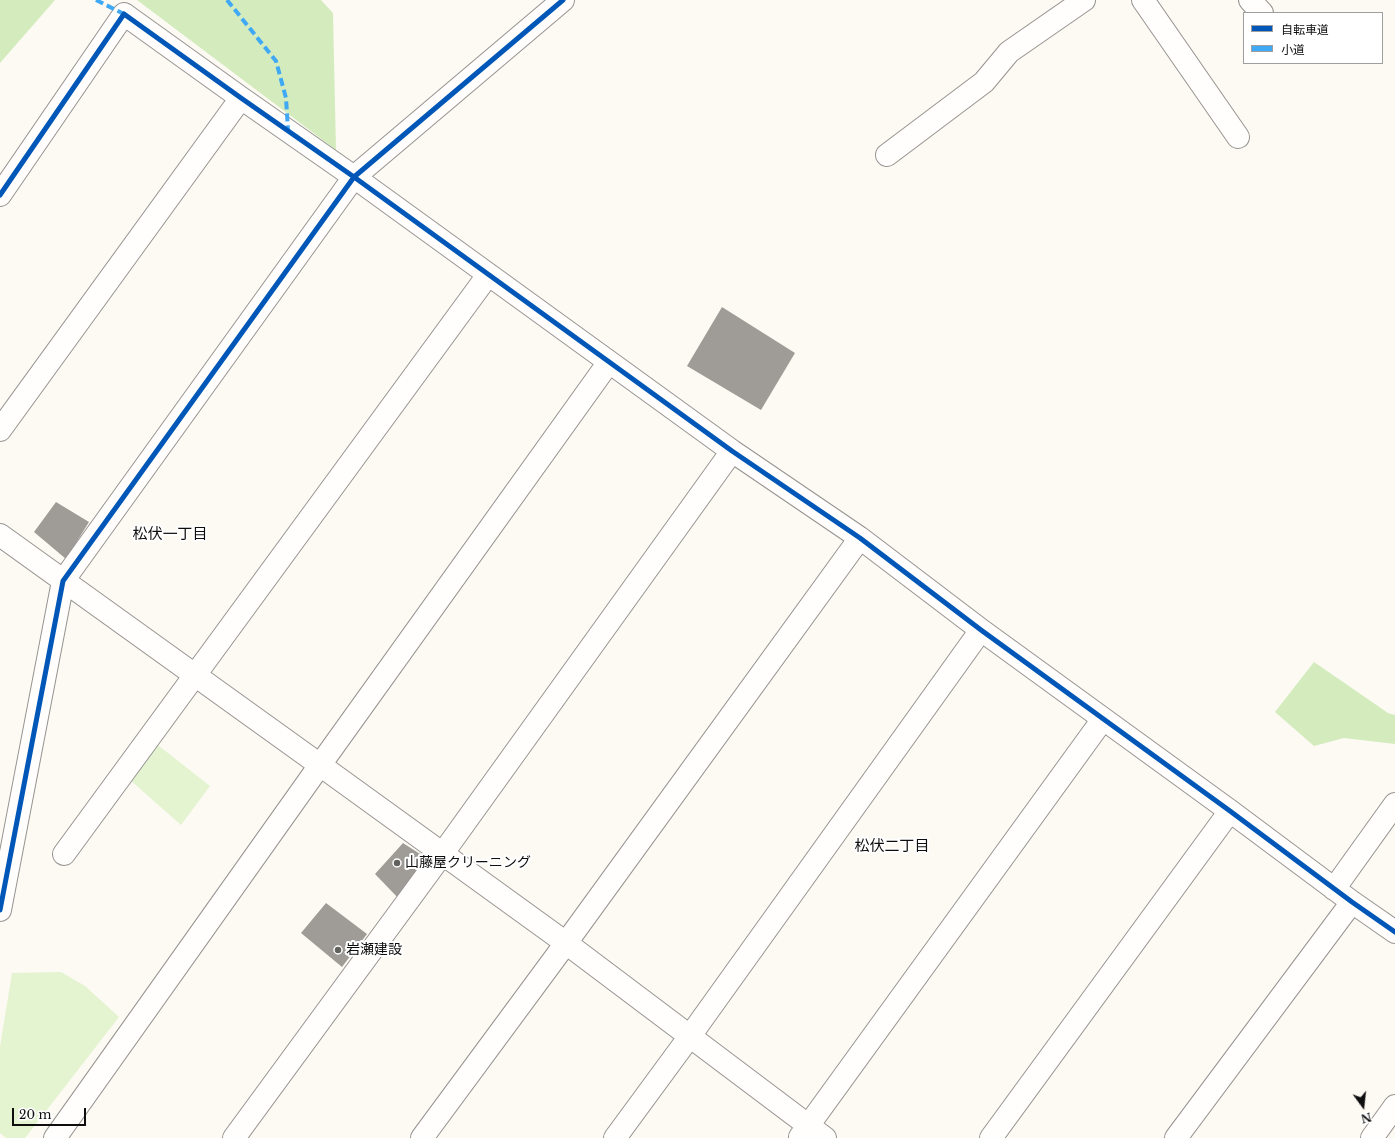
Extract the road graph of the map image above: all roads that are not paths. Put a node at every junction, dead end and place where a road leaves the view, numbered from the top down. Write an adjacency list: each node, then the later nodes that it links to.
1 (563, 0): 9 (street)
2 (1084, 0): 8 (street)
3 (1143, 0): 7 (street)
4 (1250, 0): 5 (street)
5 (1261, 12)
6 (241, 98): 9 (street); 10 (street); 13 (street)
7 (1238, 137)
8 (888, 155)
9 (354, 177): 11 (street); 17 (street)
10 (0, 195)
11 (488, 275): 12 (street); 19 (street)
12 (609, 362): 14 (street); 21 (street)
13 (0, 430)
14 (732, 451): 16 (street); 24 (street)
15 (0, 535): 17 (street)
16 (860, 538): 18 (street); 30 (street)
17 (63, 581): 19 (street); 28 (street)
18 (981, 630): 20 (street); 31 (street)
19 (196, 676): 21 (street); 25 (street)
20 (1103, 719): 23 (street); 33 (street)
21 (320, 765): 24 (street); 34 (street)
22 (1395, 804): 26 (street)
23 (1230, 811): 26 (street); 38 (street)
24 (443, 853): 30 (street); 35 (street)
25 (64, 854)
26 (1334, 889): 27 (street)
27 (1352, 902): 29 (street); 39 (street)
28 (0, 910)
29 (1395, 932)
30 (566, 943): 31 (street); 36 (street)
31 (690, 1036): 33 (street); 37 (street)
32 (1395, 1106): 40 (street)
33 (811, 1134)
34 (55, 1138)
35 (234, 1138)
36 (422, 1138)
37 (615, 1138)
38 (991, 1138)
39 (1176, 1138)
40 (1372, 1138)

